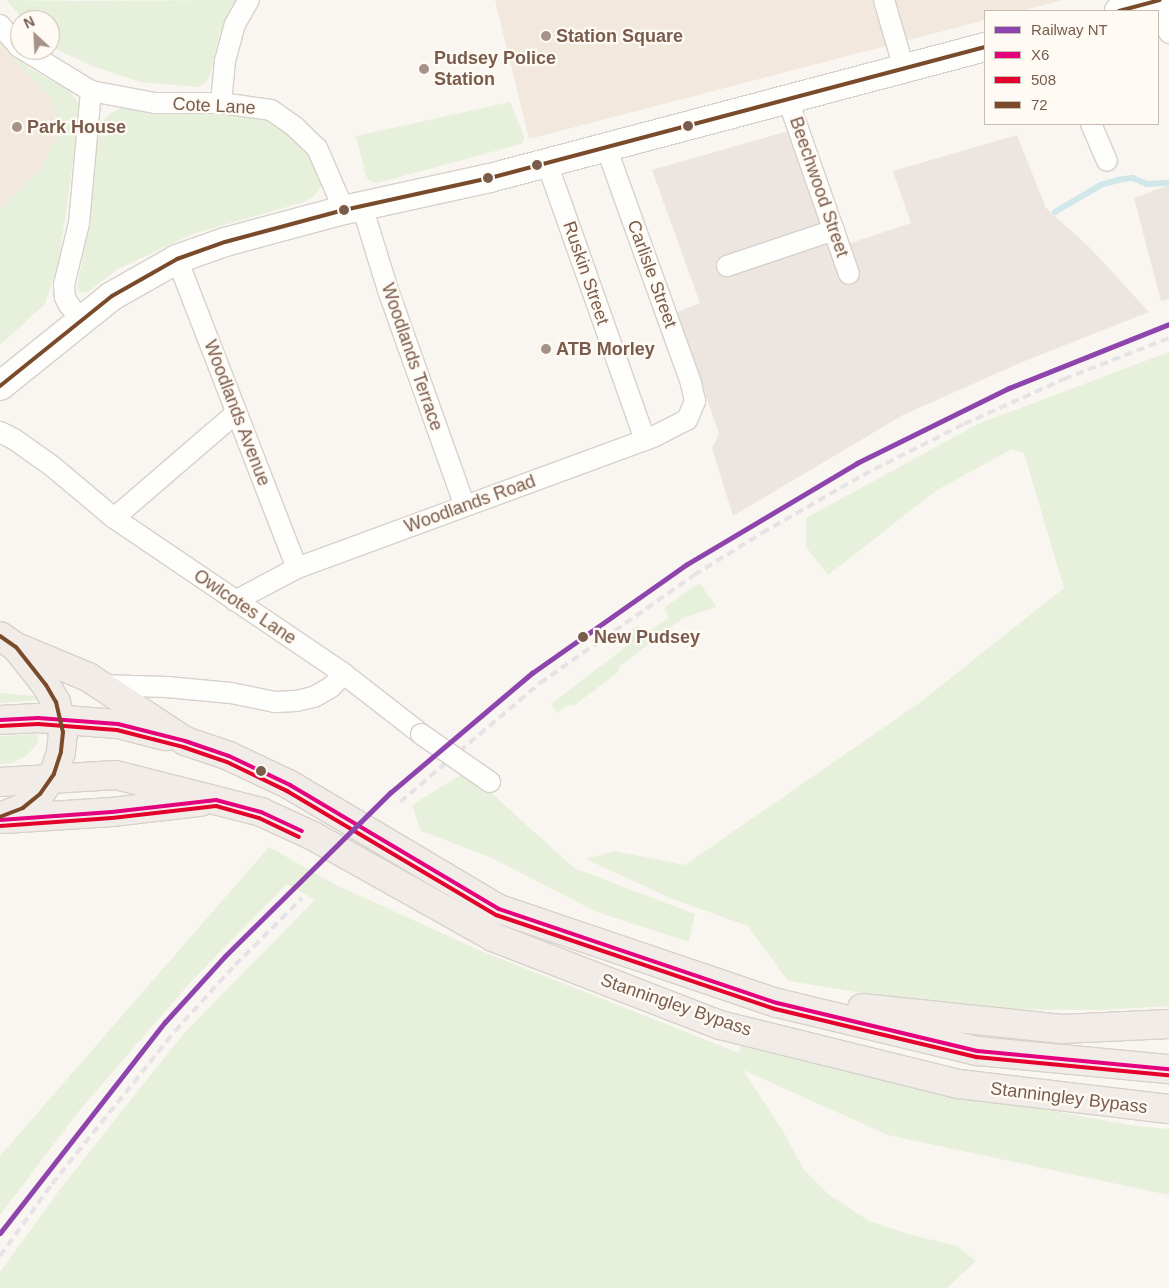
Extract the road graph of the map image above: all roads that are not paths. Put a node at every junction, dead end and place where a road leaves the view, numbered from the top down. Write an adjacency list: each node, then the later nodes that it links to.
1 (250, 0): 13 (street)
2 (884, 0): 10 (street)
3 (1158, 1): 4 (main road); 6 (street)
4 (1121, 10)
5 (0, 25): 7 (street)
6 (1169, 33)
7 (10, 36)
8 (984, 47): 10 (main road)
9 (40, 60): 11 (street, Cote Lane)
10 (904, 69): 12 (main road)
11 (91, 91): 13 (street, Cote Lane); 23 (street)
12 (788, 100): 15 (main road); 19 (street, Beechwood Street)
13 (221, 103): 18 (street, Cote Lane)
14 (1091, 125): 16 (street)
15 (606, 147): 17 (main road); 25 (street, Carlisle Street)
16 (1107, 161)
17 (547, 163): 18 (main road); 28 (street, Ruskin Street)
18 (353, 208): 20 (main road); 29 (street, Woodlands Terrace)
19 (834, 230): 21 (street); 22 (street, Beechwood Street)
20 (177, 259): 23 (main road); 26 (street, Woodlands Avenue)
21 (727, 266)
22 (849, 274)
23 (82, 320): 24 (main road)
24 (0, 386)
25 (695, 401): 28 (street, Woodlands Road)
26 (236, 413): 30 (street); 31 (street, Woodlands Avenue)
27 (0, 432): 30 (street, Owlcotes Lane)
28 (645, 440): 29 (street, Woodlands Road)
29 (465, 506): 31 (street, Woodlands Road)
30 (114, 518): 32 (street, Owlcotes Lane)
31 (297, 568): 32 (street, Woodlands Road)
32 (234, 601): 34 (street, Owlcotes Lane)
33 (8, 641): 35 (highway, Stanningley Bypass); 37 (highway)
34 (344, 674): 35 (street); 41 (street, Owlcotes Lane, bridge)
35 (100, 685): 38 (highway, Stanningley Bypass)
36 (0, 720): 37 (highway)
37 (61, 720): 38 (highway); 39 (highway)
38 (185, 741): 44 (highway, Stanningley Bypass)
39 (50, 779): 40 (highway, Stanningley Bypass); 42 (highway, Stanningley Bypass); 43 (highway)
40 (0, 782)
41 (490, 782)
42 (216, 800): 43 (highway); 47 (highway, Stanningley Bypass)
43 (0, 818)
44 (656, 962): 45 (highway); 46 (highway, Stanningley Bypass)
45 (1169, 1024)
46 (1169, 1068)
47 (1169, 1110)

